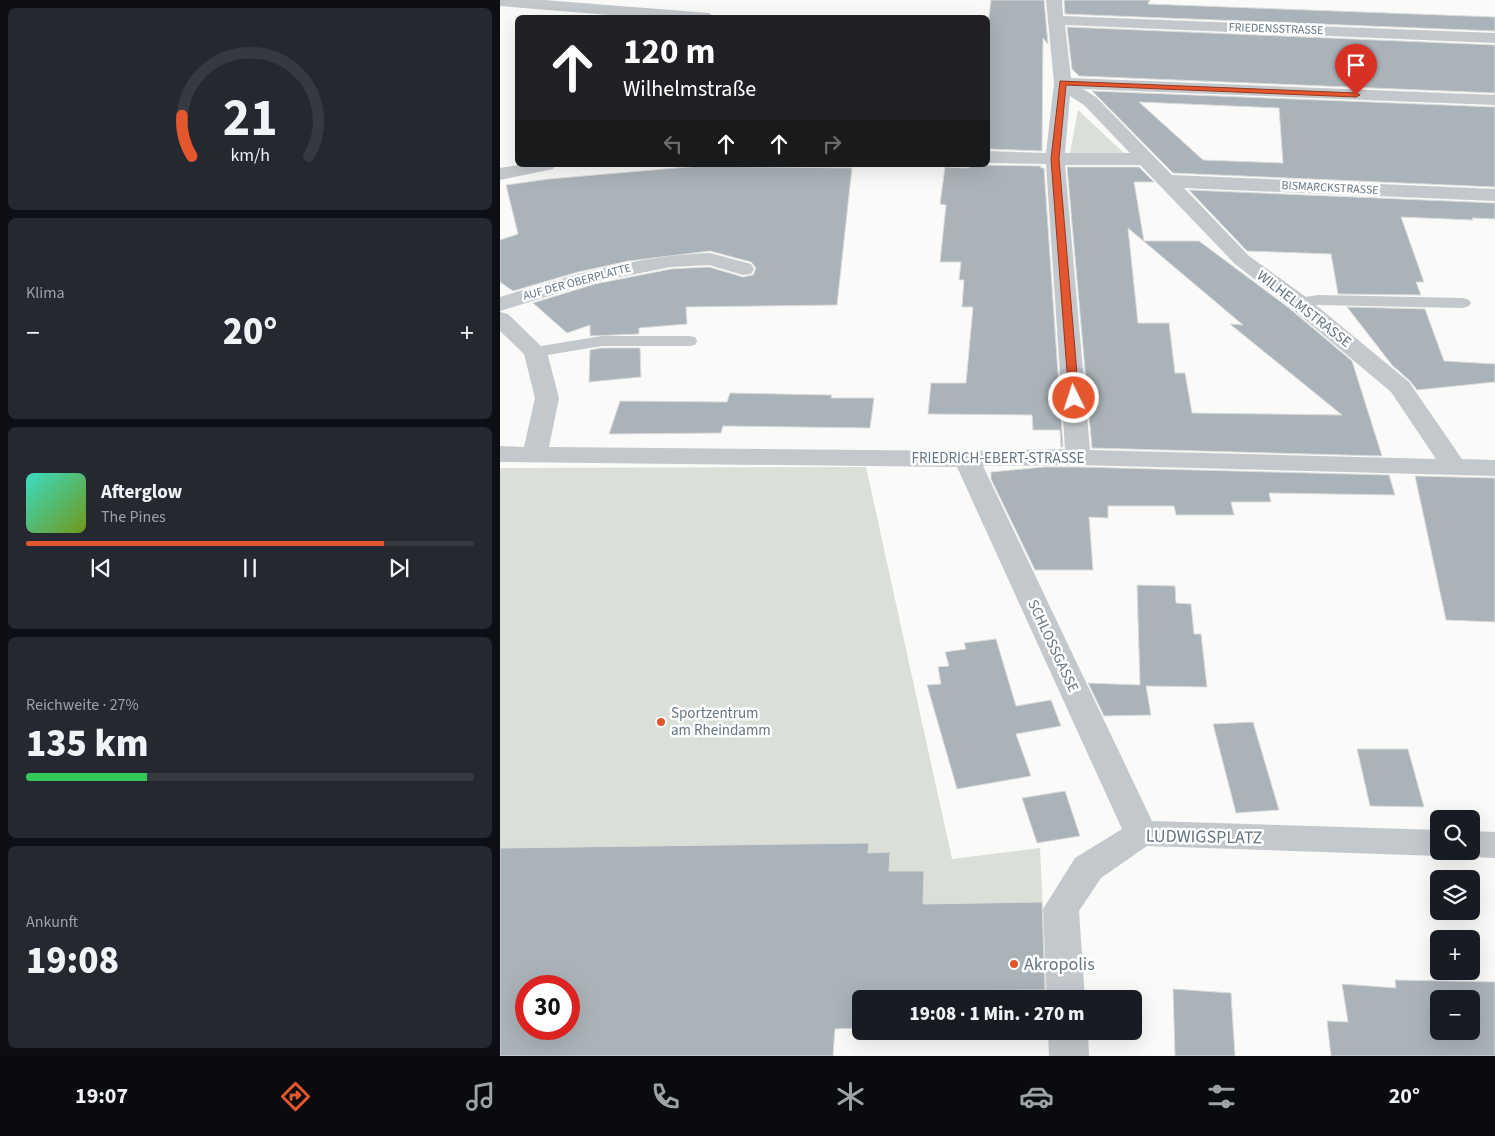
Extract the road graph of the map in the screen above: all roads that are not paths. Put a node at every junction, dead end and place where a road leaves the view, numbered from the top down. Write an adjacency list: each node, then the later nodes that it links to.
1 (1054, 0): 4 (street)
2 (500, 1): 3 (street)
3 (672, 15)
4 (1057, 20): 5 (street, FRIEDENSSTRASSE); 6 (street)
5 (1495, 38)
6 (1063, 83): 7 (street); 9 (street); 10 (street, WILHELMSTRASSE)
7 (1495, 100)
8 (990, 157): 9 (street)
9 (1055, 159): 10 (street); 24 (street)
10 (1144, 159): 13 (street, WILHELMSTRASSE)
11 (536, 167): 12 (street)
12 (500, 174)
13 (1165, 180): 14 (street, BISMARCKSTRASSE); 16 (street, WILHELMSTRASSE)
14 (1495, 195)
15 (743, 270): 17 (street, AUF DER OBERPLATTE)
16 (1298, 302): 18 (lane); 26 (street, WILHELMSTRASSE)
17 (500, 304)
18 (1463, 304)
19 (500, 319): 21 (street)
20 (689, 341): 21 (lane)
21 (535, 352): 23 (street)
22 (500, 454): 23 (street, FRIEDRICH-EBERT-STRASSE)
23 (535, 454): 25 (street, FRIEDRICH-EBERT-STRASSE)
24 (1078, 457): 25 (street, FRIEDRICH-EBERT-STRASSE); 26 (street, FRIEDRICH-EBERT-STRASSE)
25 (966, 458): 28 (street, SCHLOSSGASSE)
26 (1452, 466): 27 (street, FRIEDRICH-EBERT-STRASSE)
27 (1495, 468)
28 (1141, 833): 29 (street, LUDWIGSPLATZ); 32 (street, LUDWIGSPLATZ)
29 (1430, 843)
30 (1480, 844): 31 (street)
31 (1495, 845)
32 (1066, 990)
33 (1068, 1040): 34 (street)
34 (1069, 1056)

